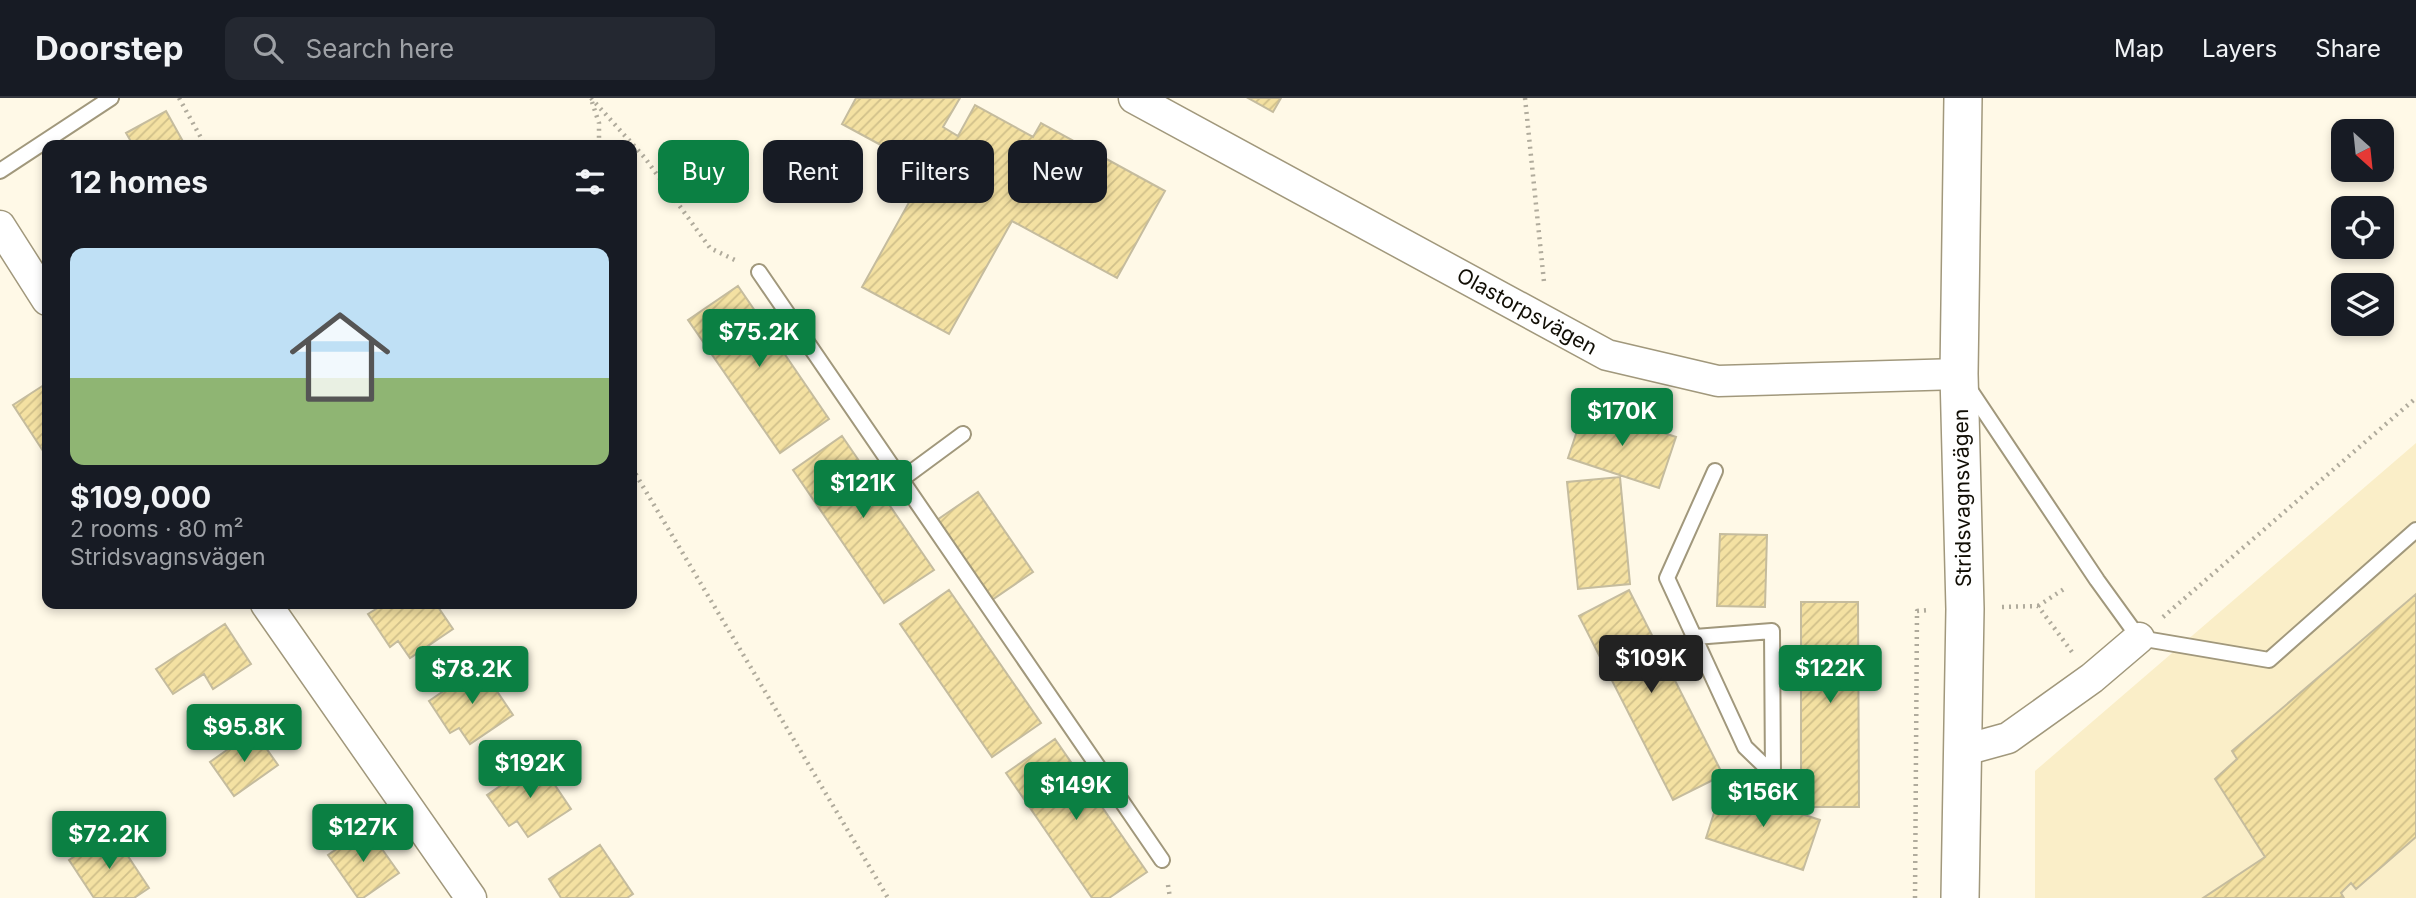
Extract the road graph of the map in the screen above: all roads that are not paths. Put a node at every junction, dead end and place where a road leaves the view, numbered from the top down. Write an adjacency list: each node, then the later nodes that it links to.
1 (111, 98): 4 (lane)
2 (1134, 98): 10 (street, Olastorpsvägen)
3 (1963, 98): 10 (street, Stridsvagnsvägen)
4 (47, 140)
5 (42, 143): 6 (lane)
6 (0, 171)
7 (0, 226): 9 (street)
8 (759, 272): 13 (lane)
9 (42, 292)
10 (1959, 374): 17 (lane); 18 (street, Stridsvagnsvägen)
11 (962, 434): 13 (lane)
12 (1715, 471): 16 (lane)
13 (902, 479): 19 (lane)
14 (2416, 530): 17 (lane)
15 (269, 609): 20 (street)
16 (1695, 637): 16 (lane)
17 (2139, 638): 18 (street)
18 (1961, 751): 21 (street, Stridsvagnsvägen)
19 (1162, 860)
20 (471, 898)
21 (1960, 898)

